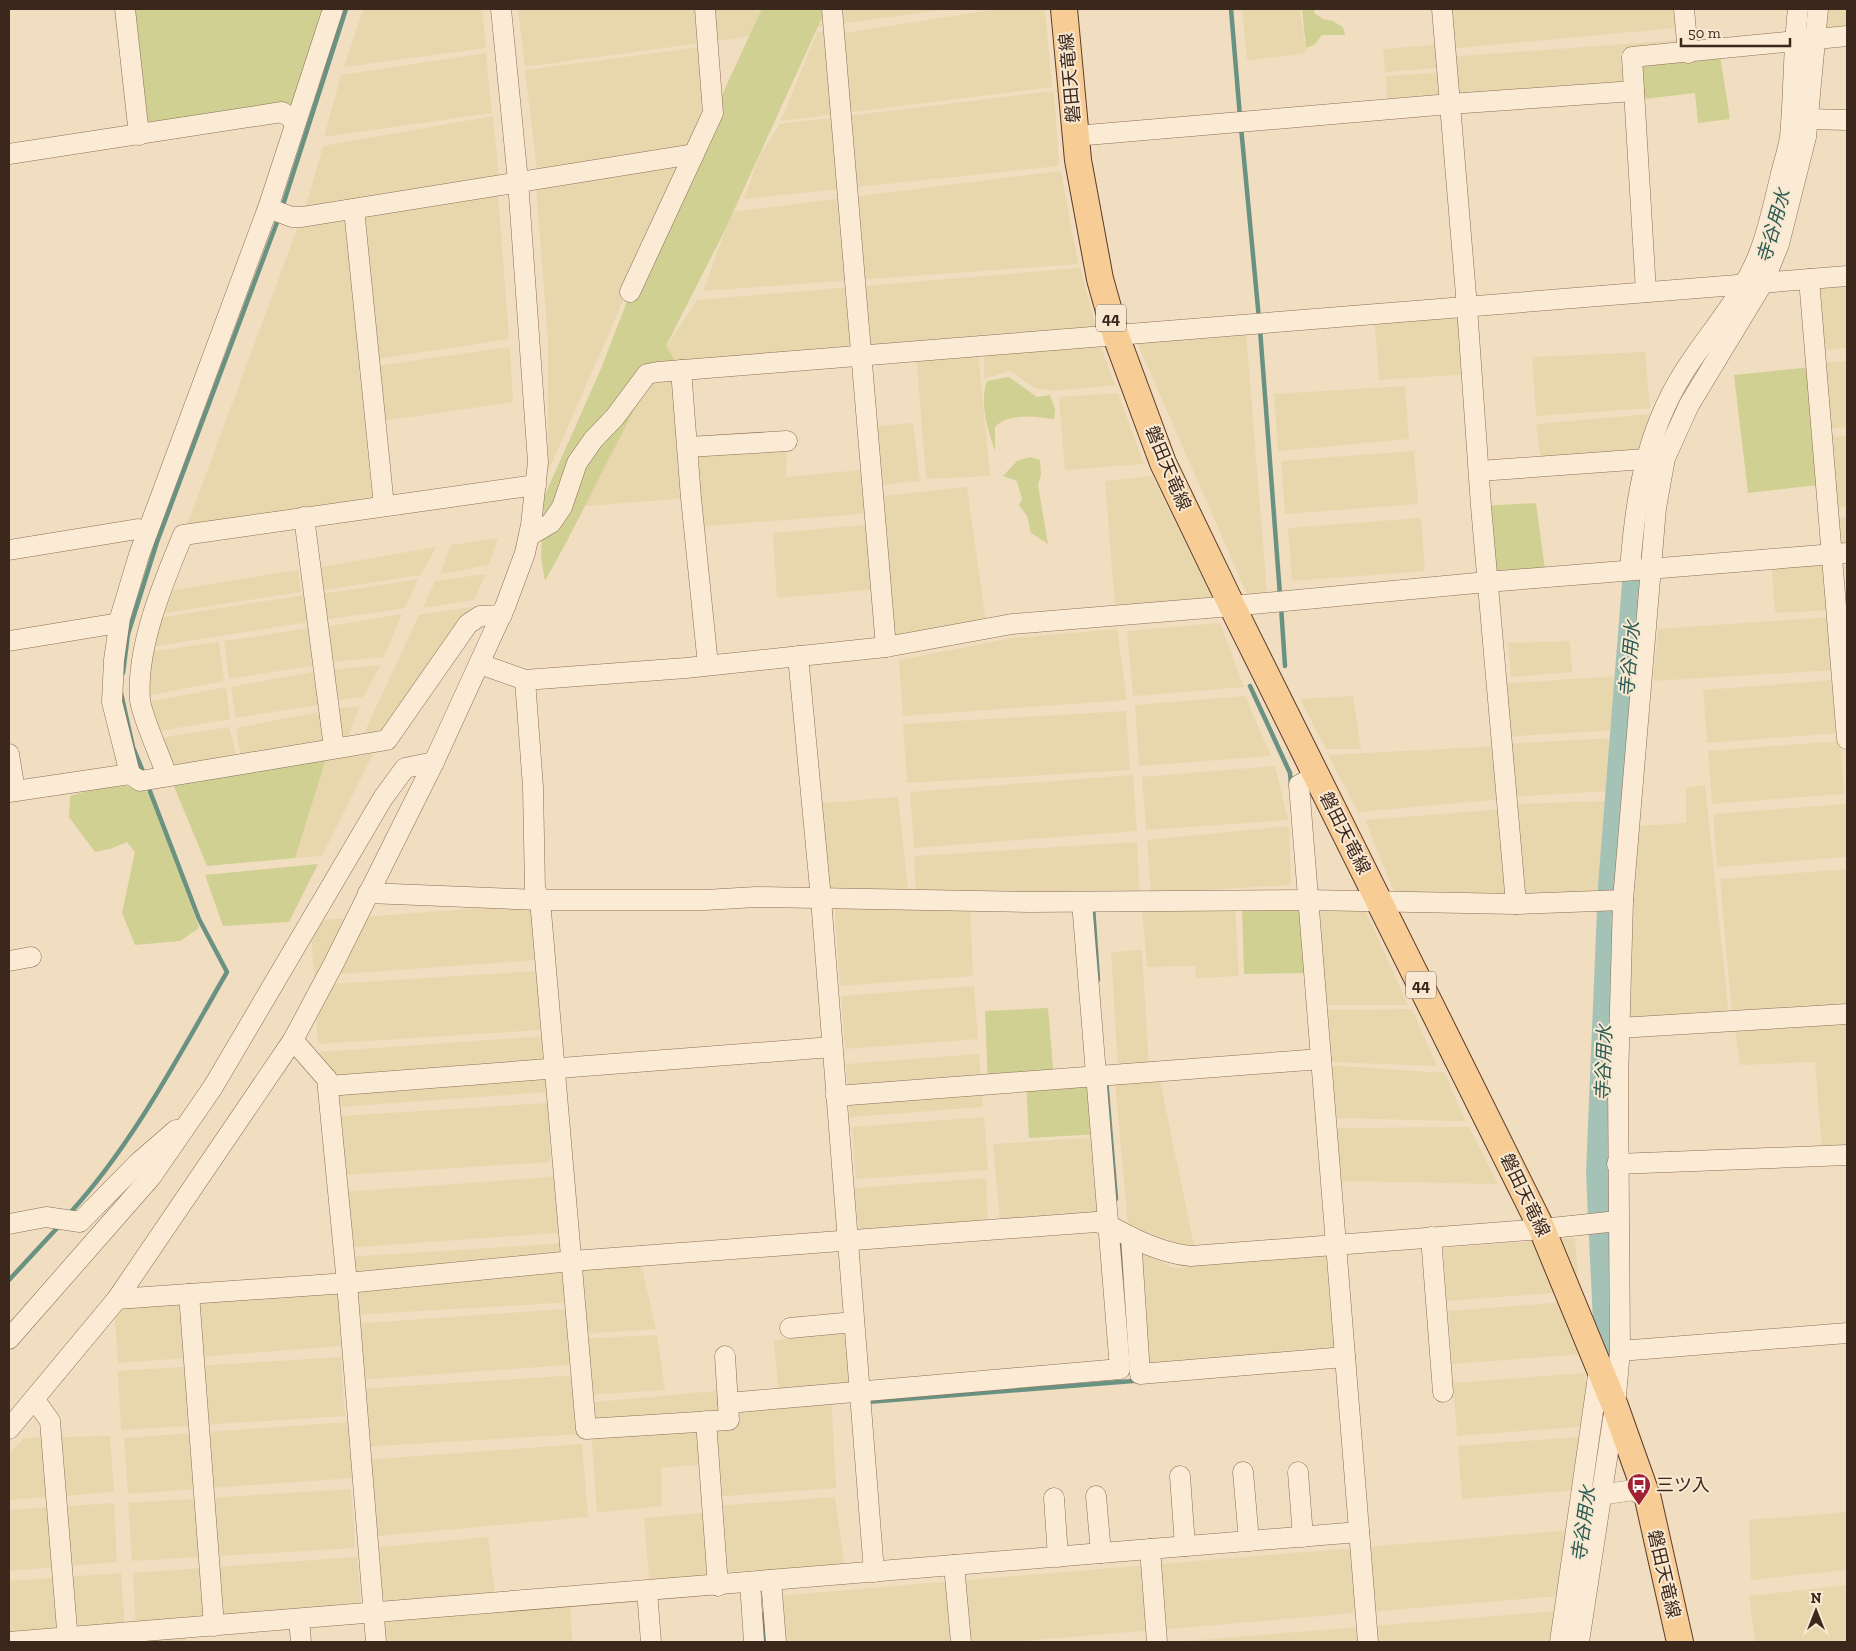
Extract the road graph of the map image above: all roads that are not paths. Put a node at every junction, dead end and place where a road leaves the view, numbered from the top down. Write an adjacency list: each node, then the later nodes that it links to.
1 (125, 9): 19 (street)
2 (333, 9): 18 (street)
3 (501, 9): 23 (street)
4 (705, 9): 22 (street)
5 (832, 9): 33 (street)
6 (1064, 9): 20 (main road, 磐田天竜線 / 44)
7 (1442, 9): 15 (street)
8 (1684, 9): 13 (street)
9 (1798, 9): 12 (street)
10 (1818, 9): 12 (street)
11 (1847, 36): 12 (street)
12 (1804, 40): 13 (street); 16 (street); 28 (street)
13 (1688, 53): 14 (street)
14 (1634, 91): 15 (street); 30 (street)
15 (1450, 104): 20 (street); 31 (street)
16 (1808, 118): 17 (street); 28 (street)
17 (1847, 120)
18 (296, 121): 19 (street); 24 (street)
19 (139, 135): 21 (street)
20 (1075, 136): 32 (main road, 磐田天竜線 / 44)
21 (9, 154)
22 (694, 154): 23 (street); 29 (street)
23 (518, 181): 25 (street); 39 (street)
24 (268, 208): 25 (street); 42 (street)
25 (354, 209): 40 (street)
26 (1847, 276): 27 (street)
27 (1809, 279): 28 (street); 45 (street)
28 (1755, 282): 30 (street); 37 (street)
29 (630, 292)
30 (1646, 292): 31 (street)
31 (1467, 307): 32 (street); 38 (street)
32 (1116, 336): 33 (street); 49 (main road, 磐田天竜線 / 44)
33 (861, 356): 34 (street); 53 (street)
34 (681, 370): 36 (street); 43 (street)
35 (787, 441): 36 (street)
36 (688, 447): 56 (street)
37 (1655, 459): 38 (street); 46 (street); 47 (street)
38 (1479, 471): 48 (street)
39 (536, 485): 40 (street); 43 (street)
40 (384, 506): 41 (street)
41 (304, 517): 59 (street); 64 (street)
42 (147, 532): 44 (street); 51 (street)
43 (529, 536): 50 (street)
44 (9, 550)
45 (1839, 554): 46 (street); 58 (street)
46 (1651, 569): 47 (street); 70 (street)
47 (1630, 570): 48 (street)
48 (1487, 582): 49 (street); 73 (street)
49 (1232, 606): 53 (street); 63 (main road, 磐田天竜線 / 44)
50 (502, 615): 55 (street); 59 (street)
51 (119, 623): 52 (street); 62 (street)
52 (9, 641)
53 (886, 647): 54 (street)
54 (798, 656): 56 (street); 67 (street)
55 (480, 664): 57 (street); 61 (street)
56 (708, 665): 57 (street)
57 (525, 680): 68 (street)
58 (1847, 739)
59 (334, 748): 64 (street)
60 (9, 754): 65 (street)
61 (434, 762): 66 (street); 85 (street)
62 (130, 774): 64 (street); 65 (street)
63 (1316, 775): 69 (street); 72 (main road, 磐田天竜線 / 44)
64 (168, 776)
65 (12, 792)
66 (368, 893): 68 (street); 78 (street)
67 (821, 899): 68 (street); 71 (street); 79 (street)
68 (540, 900): 81 (street)
69 (1308, 900): 71 (street); 72 (street); 80 (street)
70 (1623, 900): 73 (street); 77 (street)
71 (1082, 902): 82 (street)
72 (1380, 902): 73 (street); 91 (main road, 磐田天竜線 / 44)
73 (1516, 904)
74 (31, 957): 75 (street)
75 (9, 961)
76 (1847, 1014): 77 (street)
77 (1619, 1028): 87 (street)
78 (293, 1040): 83 (street); 99 (street)
79 (832, 1047): 81 (street); 84 (street)
80 (1321, 1059): 82 (street); 95 (street)
81 (555, 1070): 83 (street); 96 (street)
82 (1097, 1076): 84 (street); 90 (street)
83 (328, 1086): 97 (street)
84 (836, 1096): 94 (street)
85 (188, 1123): 89 (street); 103 (street)
86 (1847, 1155): 87 (street)
87 (1617, 1164): 88 (street)
88 (1618, 1221): 91 (street); 104 (street)
89 (9, 1224)
90 (1108, 1224): 92 (street); 94 (street); 109 (street)
91 (1542, 1229): 93 (street); 107 (main road, 磐田天竜線 / 44)
92 (1130, 1237): 95 (street); 106 (street)
93 (1431, 1237): 95 (street); 108 (street)
94 (847, 1240): 96 (street); 100 (street)
95 (1335, 1243): 106 (street)
96 (572, 1261): 97 (street); 113 (street)
97 (347, 1283): 98 (street); 135 (street)
98 (189, 1294): 99 (street); 137 (street)
99 (117, 1299): 110 (street)
100 (854, 1322): 101 (street); 109 (street)
101 (790, 1328)
102 (1847, 1333): 104 (street)
103 (9, 1339)
104 (1620, 1350): 112 (street)
105 (725, 1356): 111 (street)
106 (1345, 1356): 122 (street)
107 (1599, 1369): 112 (main road, 磐田天竜線 / 44); 148 (street)
108 (1443, 1392)
109 (860, 1393): 111 (street); 130 (street)
110 (35, 1400): 114 (street); 138 (street)
111 (728, 1403): 113 (street)
112 (1615, 1406): 118 (street); 121 (main road, 磐田天竜線 / 44)
113 (706, 1421): 133 (street)
114 (9, 1429)
115 (1243, 1472): 124 (street)
116 (1298, 1472): 123 (street)
117 (1180, 1476): 125 (street)
118 (1601, 1495): 121 (street); 148 (street)
119 (1096, 1496): 127 (street)
120 (1054, 1498): 128 (street)
121 (1648, 1499): 149 (main road, 磐田天竜線 / 44)
122 (1359, 1532): 123 (street); 147 (street)
123 (1303, 1536): 124 (street)
124 (1249, 1541): 125 (street)
125 (1185, 1546): 126 (street)
126 (1150, 1549): 127 (street); 146 (street)
127 (1101, 1553): 128 (street)
128 (1058, 1557): 129 (street)
129 (954, 1565): 130 (street); 145 (street)
130 (874, 1572): 131 (street)
131 (771, 1580): 132 (street); 144 (street)
132 (750, 1582): 133 (street); 143 (street)
133 (718, 1586): 134 (street)
134 (646, 1591): 135 (street); 142 (street)
135 (374, 1613): 136 (street); 141 (street)
136 (299, 1619): 137 (street); 140 (street)
137 (214, 1626): 138 (street)
138 (68, 1640): 139 (street)
139 (9, 1642)
140 (301, 1642)
141 (376, 1642)
142 (651, 1642)
143 (754, 1642)
144 (776, 1642)
145 (960, 1642)
146 (1157, 1642)
147 (1368, 1642)
148 (1575, 1642)
149 (1680, 1642)

